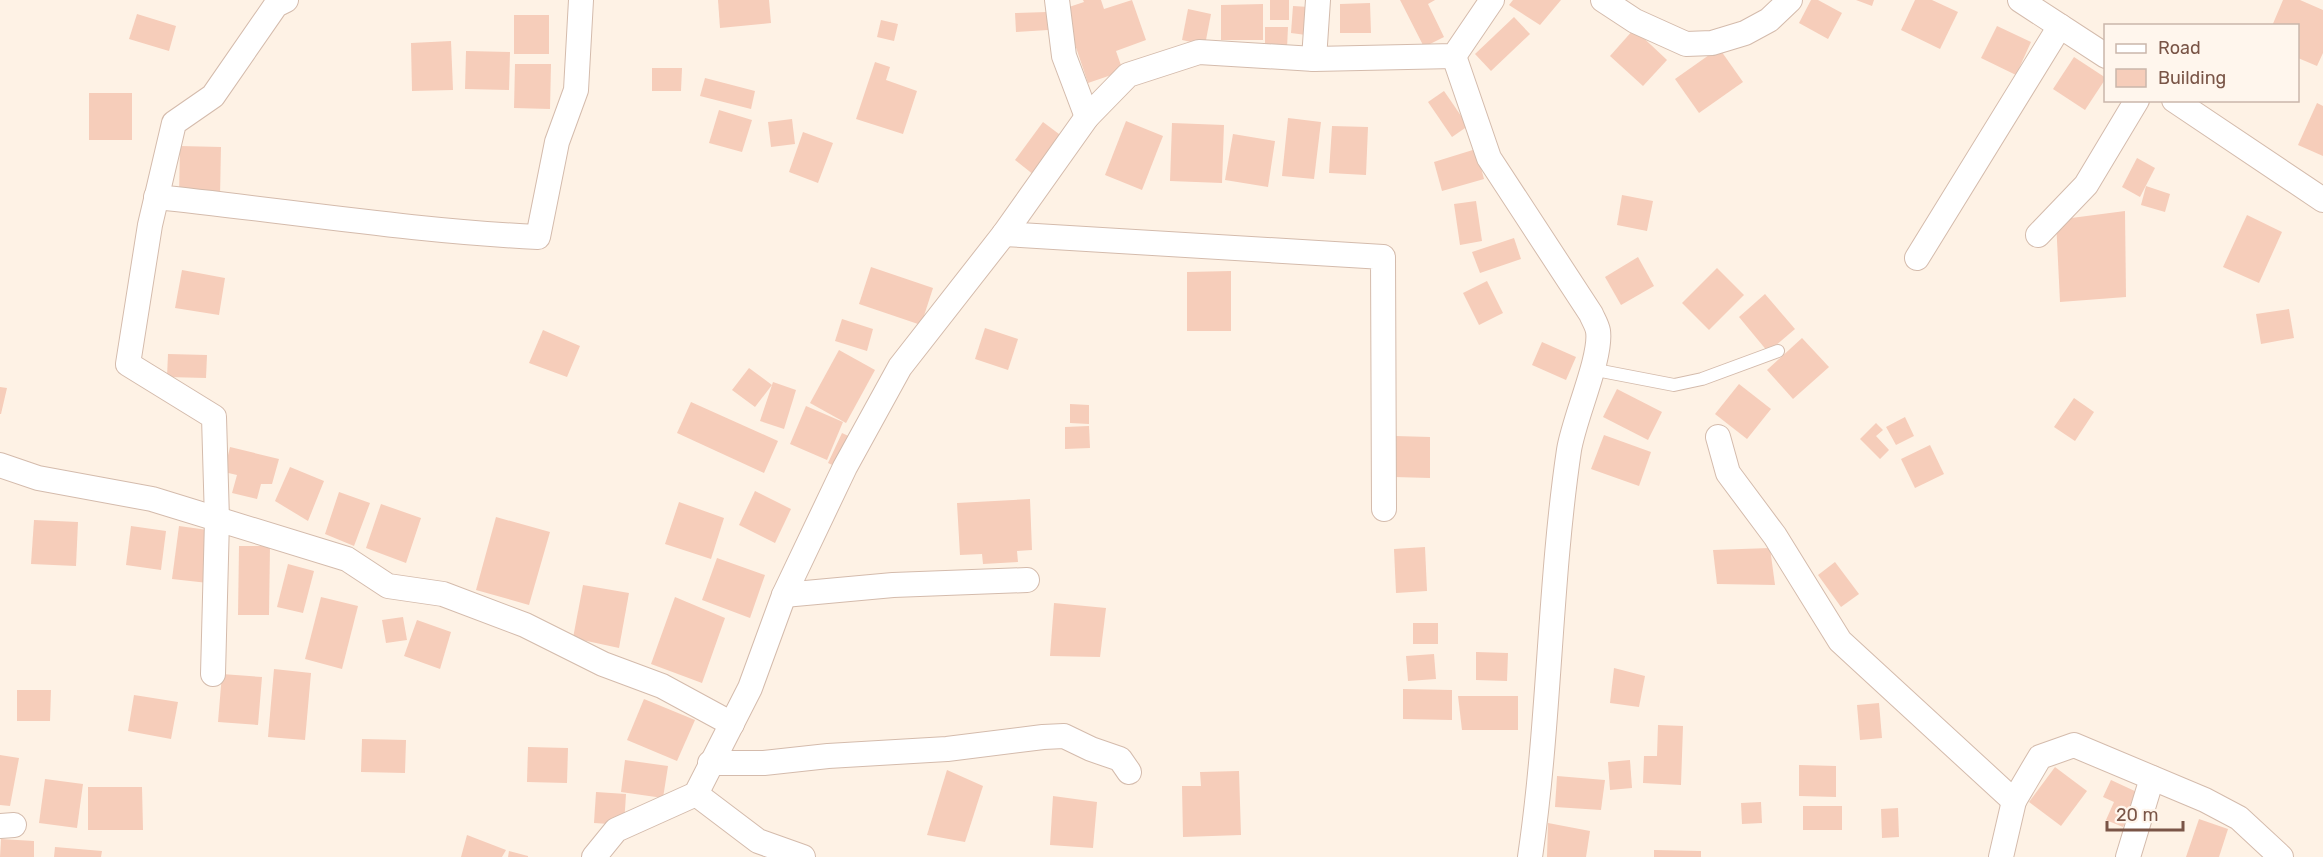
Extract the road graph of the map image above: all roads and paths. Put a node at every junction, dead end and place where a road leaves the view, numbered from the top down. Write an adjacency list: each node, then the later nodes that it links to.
1 (286, 0): 16 (street)
2 (581, 0): 16 (street)
3 (1057, 0): 15 (street)
4 (1318, 0): 12 (street)
5 (1492, 0): 11 (street)
6 (1603, 0): 7 (street)
7 (1790, 0)
8 (2020, 0): 9 (street)
9 (2060, 26): 10 (street); 20 (street)
10 (2104, 55)
11 (1454, 56): 12 (street); 22 (street)
12 (1314, 59): 15 (street)
13 (2136, 102): 19 (street)
14 (2177, 102): 17 (street)
15 (1087, 117): 18 (street)
16 (156, 197): 26 (street)
17 (2323, 200)
18 (1004, 234): 25 (street); 28 (street)
19 (2038, 235)
20 (1917, 258)
21 (1778, 351): 22 (lane)
22 (1591, 369): 38 (street)
23 (1718, 437): 35 (street)
24 (0, 465): 26 (street)
25 (1384, 509)
26 (218, 520): 29 (street); 30 (street)
27 (1027, 580): 28 (street)
28 (784, 595): 30 (street)
29 (213, 674)
30 (732, 724): 31 (street)
31 (710, 763): 32 (street); 34 (street)
32 (1130, 772)
33 (2152, 778): 35 (street); 40 (street); 41 (street)
34 (696, 794): 36 (street); 37 (street)
35 (2014, 801): 39 (street)
36 (594, 857)
37 (803, 857)
38 (1530, 857)
39 (2001, 857)
40 (2128, 857)
41 (2281, 857)

